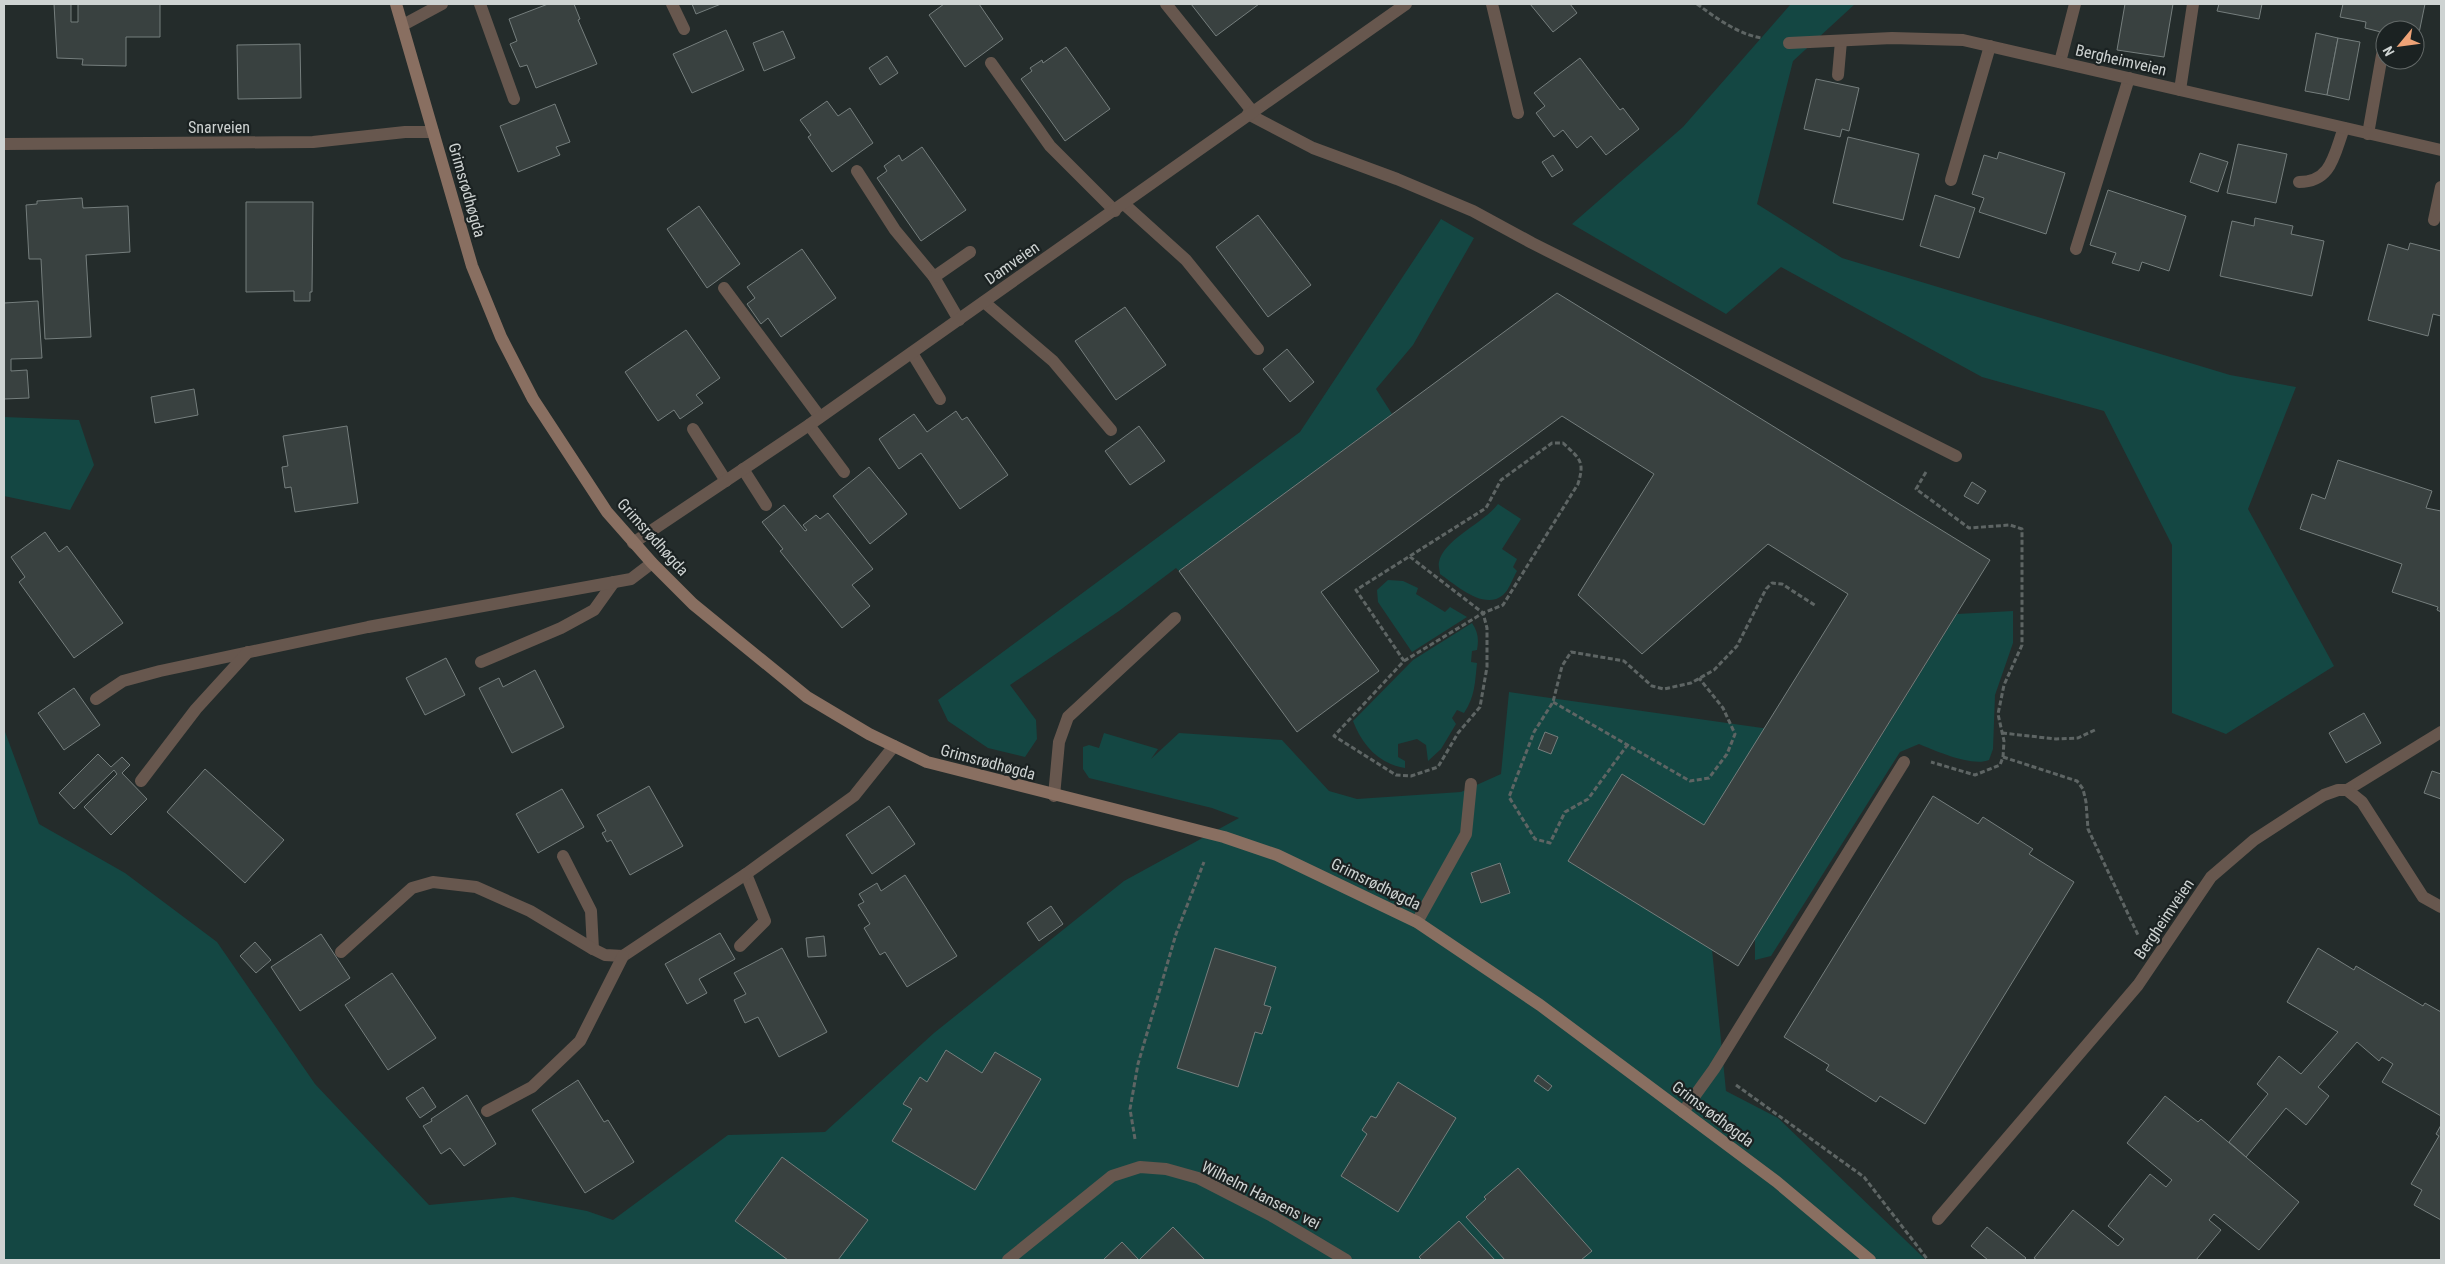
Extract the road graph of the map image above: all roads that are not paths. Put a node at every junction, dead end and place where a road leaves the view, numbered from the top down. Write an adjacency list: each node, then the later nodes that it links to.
1 (396, 4): 10 (main road, Grimsrødhøgda)
2 (442, 4): 10 (street)
3 (480, 4): 21 (street)
4 (672, 4): 11 (street)
5 (1166, 4): 22 (street)
6 (1406, 4): 22 (street, Damveien)
7 (1492, 4): 23 (street)
8 (2075, 4): 15 (street)
9 (2193, 4): 20 (street)
10 (403, 25): 25 (main road, Grimsrødhøgda)
11 (684, 29)
12 (1841, 41): 13 (street, Bergheimveien); 14 (street, Bergheimveien); 18 (street)
13 (1789, 43)
14 (1990, 46): 15 (street, Bergheimveien); 30 (street)
15 (2060, 62): 19 (street, Bergheimveien)
16 (991, 63): 33 (street)
17 (2379, 70): 26 (street)
18 (1838, 75)
19 (2130, 78): 20 (street, Bergheimveien); 35 (street)
20 (2180, 90): 24 (street, Bergheimveien)
21 (514, 99)
22 (1250, 112): 33 (street, Damveien); 47 (street)
23 (1518, 112)
24 (2344, 128): 26 (street, Bergheimveien); 31 (street)
25 (434, 132): 27 (street, Snarveien); 52 (main road, Grimsrødhøgda)
26 (2368, 134): 28 (street, Bergheimveien)
27 (4, 144)
28 (2441, 150)
29 (857, 171): 37 (street)
30 (1951, 180)
31 (2299, 182)
32 (2441, 187): 34 (street)
33 (1119, 208): 39 (street, Damveien); 41 (street)
34 (2434, 220)
35 (2076, 249)
36 (970, 252): 37 (street)
37 (934, 277): 40 (street)
38 (724, 288): 44 (street)
39 (984, 302): 40 (street, Damveien); 46 (street)
40 (959, 320): 42 (street, Damveien)
41 (1258, 349)
42 (912, 353): 43 (street); 44 (street, Damveien)
43 (940, 399)
44 (815, 421): 48 (street, Damveien); 49 (street)
45 (693, 429): 50 (street)
46 (1111, 430)
47 (1956, 456)
48 (743, 469): 50 (street, Damveien); 51 (street)
49 (844, 472)
50 (726, 481): 52 (street, Damveien)
51 (766, 505)
52 (633, 543): 53 (main road, Grimsrødhøgda)
53 (652, 563): 54 (street); 60 (main road, Grimsrødhøgda)
54 (614, 582): 56 (street); 57 (street)
55 (1175, 618): 65 (street)
56 (248, 652): 58 (street); 62 (street)
57 (481, 662)
58 (96, 699)
59 (2441, 732): 64 (street, Bergheimveien)
60 (894, 746): 65 (main road, Grimsrødhøgda); 67 (street)
61 (1904, 762): 75 (street)
62 (142, 781)
63 (1471, 784): 69 (street)
64 (2347, 790): 68 (street); 76 (street, Bergheimveien)
65 (1054, 796): 69 (main road, Grimsrødhøgda)
66 (563, 856): 71 (street)
67 (746, 874): 70 (street); 73 (street)
68 (2441, 907)
69 (1417, 922): 75 (main road, Grimsrødhøgda)
70 (740, 946)
71 (592, 949): 72 (street); 73 (street)
72 (341, 952)
73 (624, 956): 74 (street)
74 (487, 1111)
75 (1683, 1112): 79 (main road, Grimsrødhøgda)
76 (1938, 1219)
77 (1008, 1260): 78 (street, Wilhelm Hansens vei)
78 (1346, 1260)
79 (1870, 1260)

